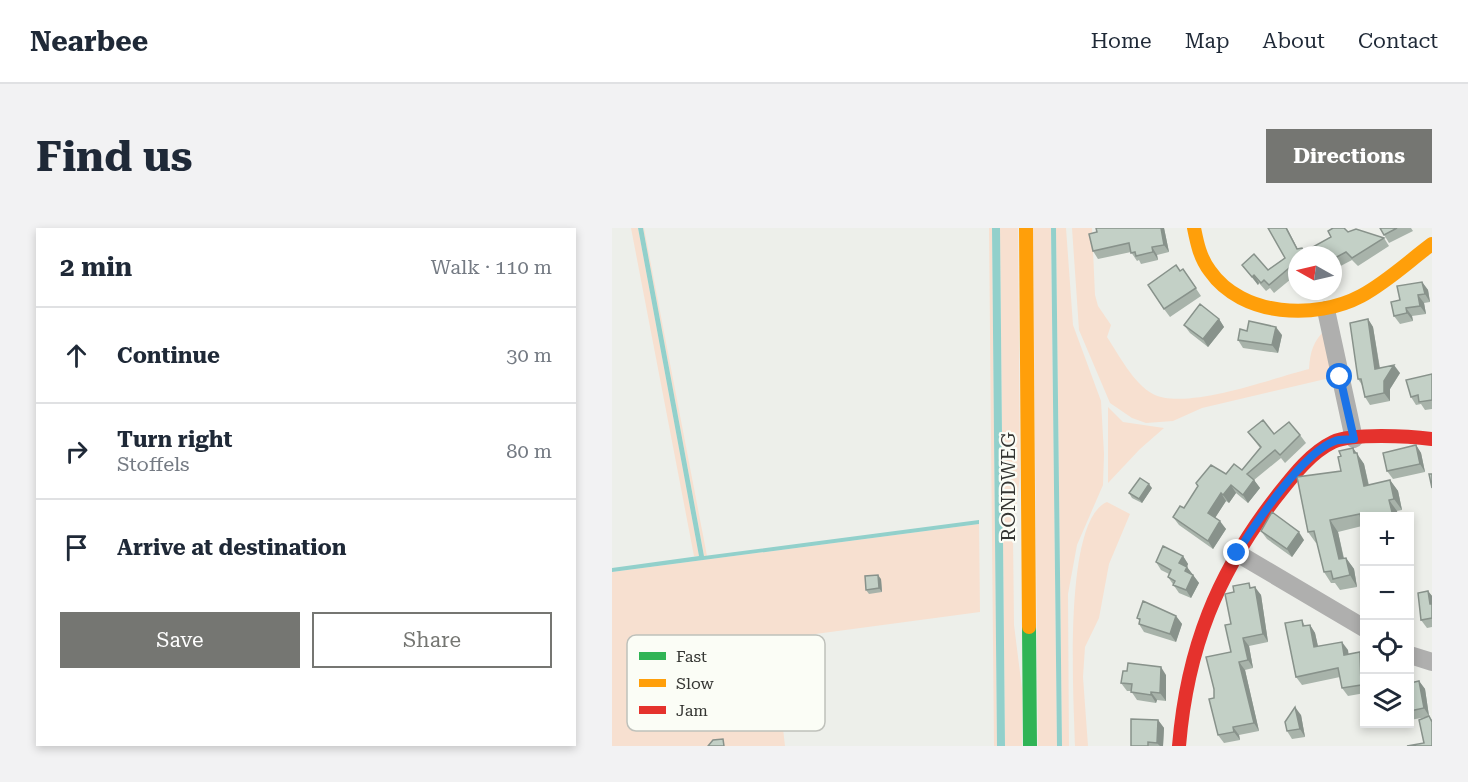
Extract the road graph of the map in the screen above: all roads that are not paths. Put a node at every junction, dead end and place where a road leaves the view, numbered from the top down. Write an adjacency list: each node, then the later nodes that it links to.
1 (1026, 228): 11 (street, RONDWEG)
2 (1194, 228): 4 (street)
3 (1432, 244): 4 (street)
4 (1326, 310): 5 (street)
5 (1354, 439): 6 (street); 7 (street)
6 (1432, 439)
7 (1237, 553): 8 (street); 12 (street)
8 (1360, 625)
9 (1414, 656): 10 (street)
10 (1432, 662)
11 (1030, 746)
12 (1179, 746)

